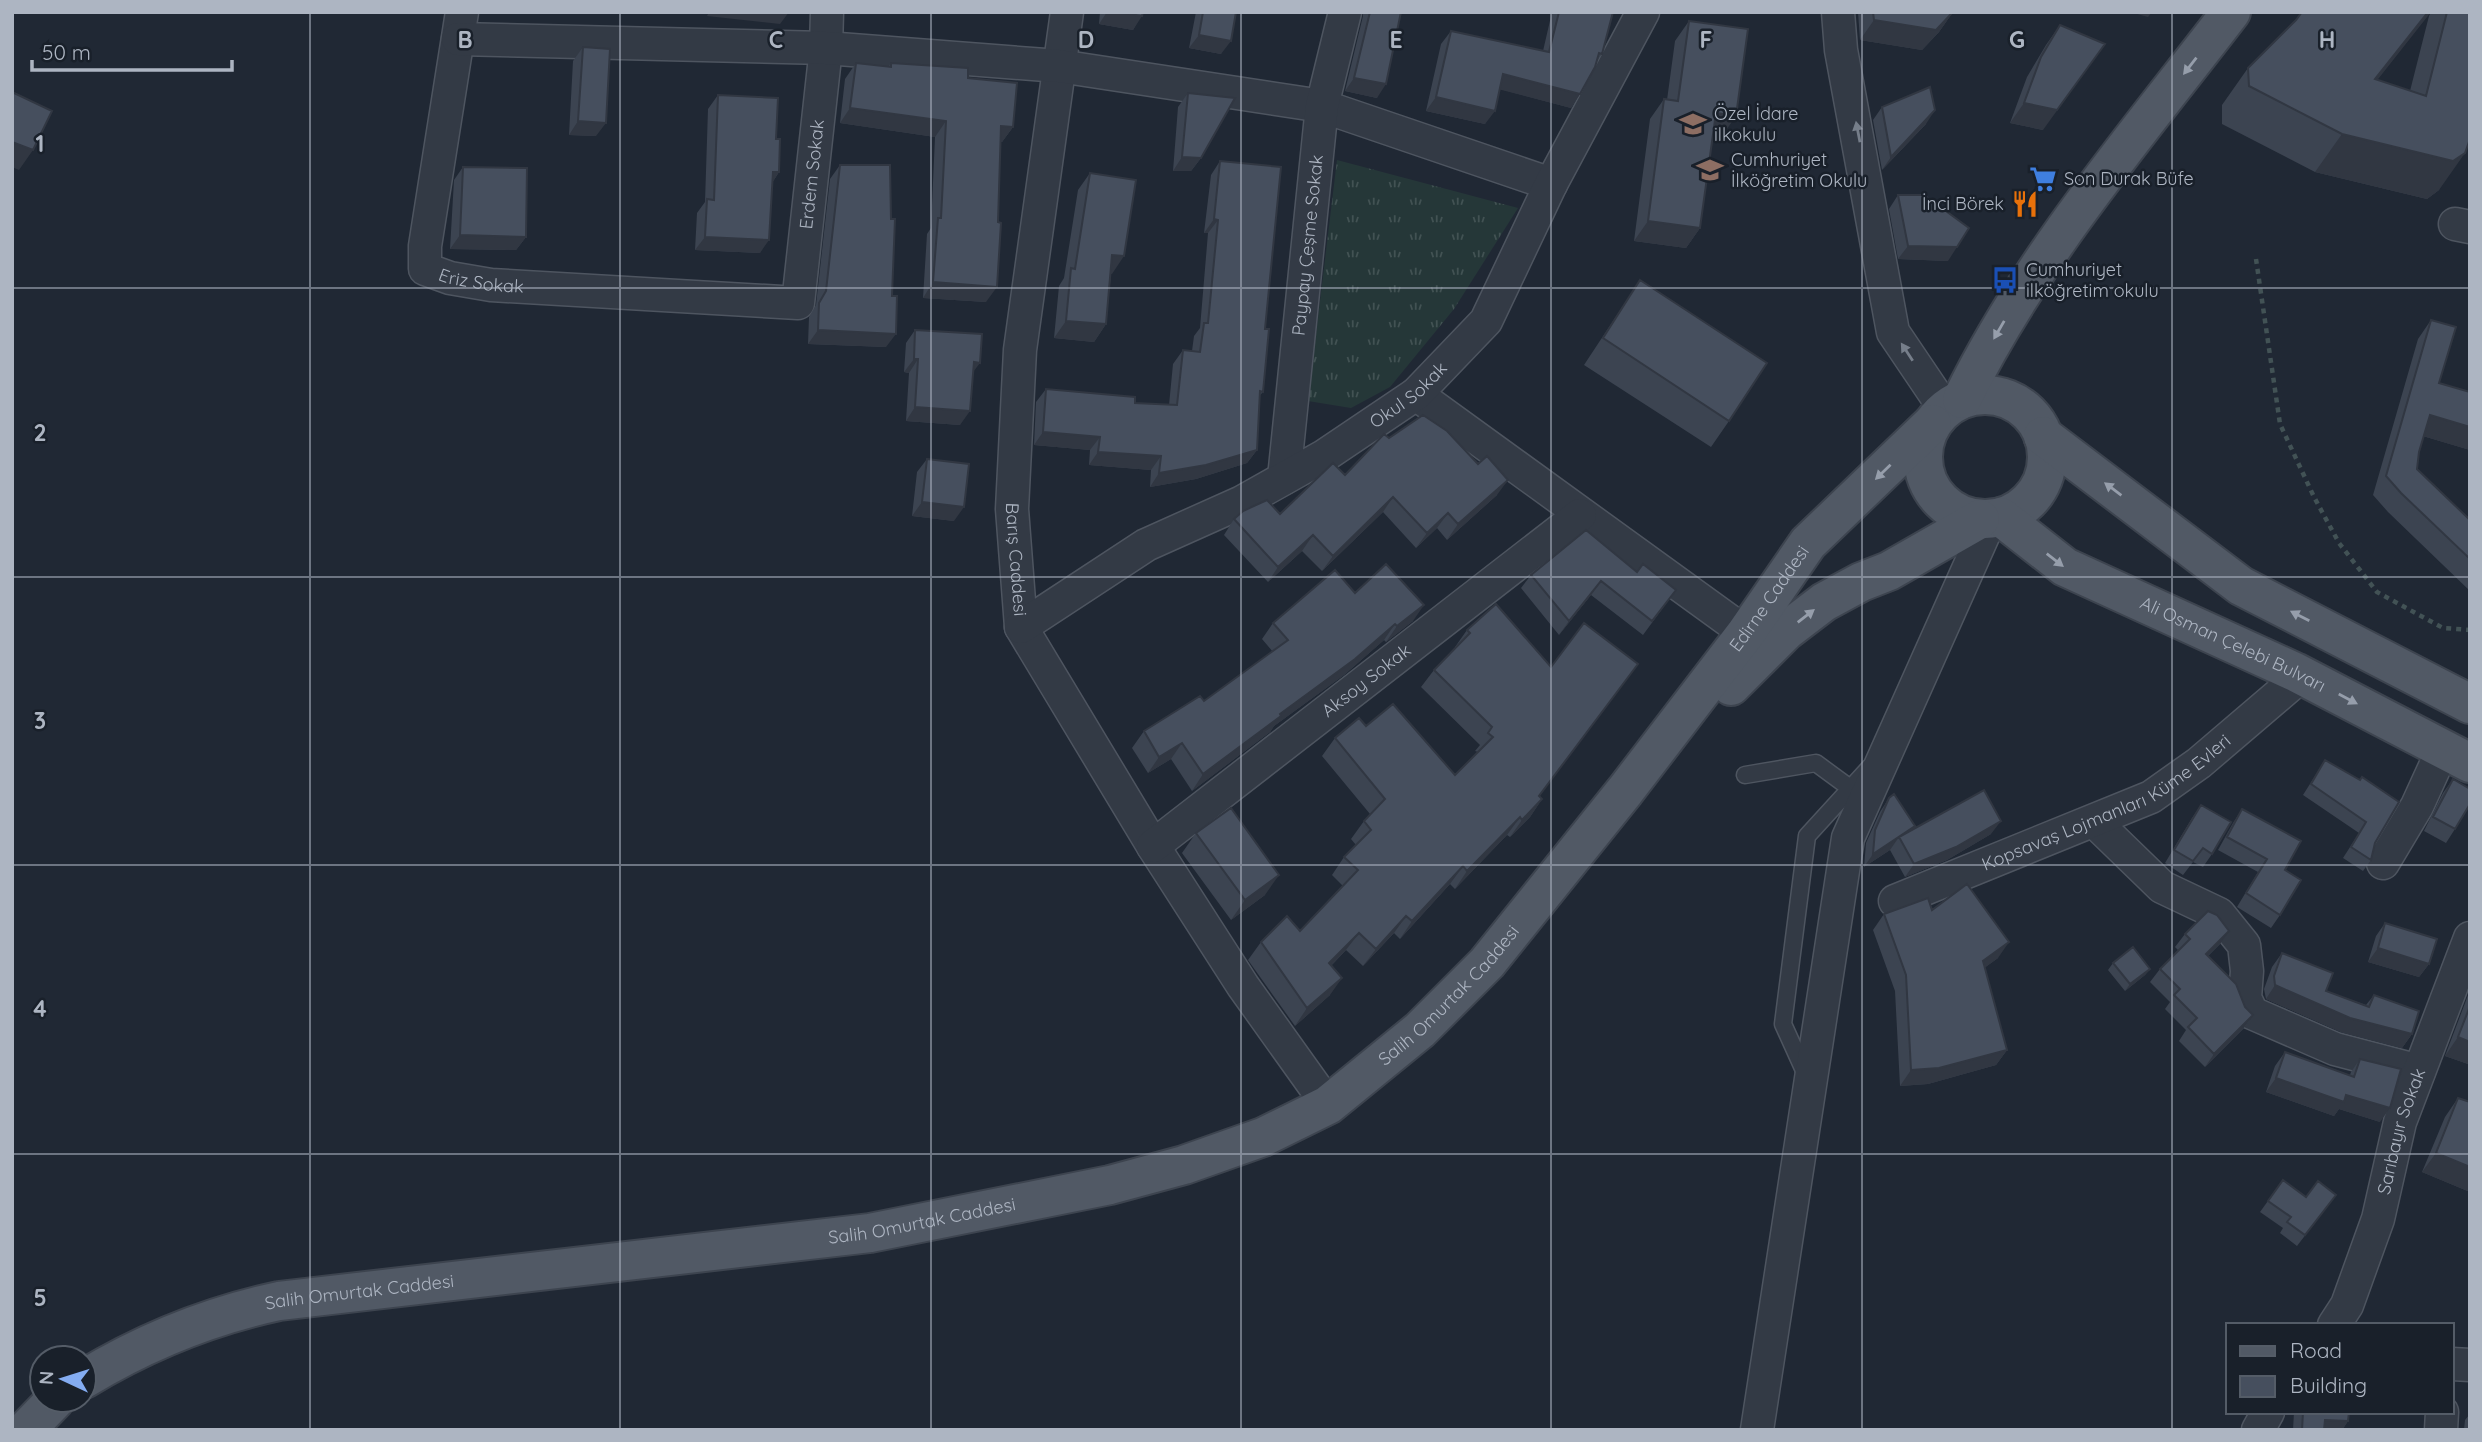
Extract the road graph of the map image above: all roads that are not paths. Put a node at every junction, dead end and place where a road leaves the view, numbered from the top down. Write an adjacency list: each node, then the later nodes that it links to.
1 (827, 12): 8 (street, Erdem Sokak)
2 (1067, 12): 9 (street, Barış Caddesi)
3 (1345, 12): 10 (street, Paypay Çeşme Sokak)
4 (1643, 12): 11 (street, Okul Sokak)
5 (1838, 12): 14 (street, one-way to 5)
6 (2231, 12): 14 (main road, one-way to 14)
7 (460, 26): 8 (street); 12 (street, Eriz Sokak)
8 (826, 48): 9 (street); 12 (street, Erdem Sokak)
9 (1059, 66): 10 (street); 19 (street, Barış Caddesi)
10 (1322, 106): 11 (street); 16 (street, Paypay Çeşme Sokak)
11 (1551, 184): 13 (street, Okul Sokak)
12 (798, 303)
13 (1416, 394): 16 (street, Okul Sokak); 17 (street)
14 (1946, 411): 15 (main road); 18 (main road); 20 (main road, Edirne Caddesi, one-way to 20)
15 (2043, 436): 18 (main road); 22 (main road, one-way to 15)
16 (1284, 478): 19 (street, Okul Sokak)
17 (1580, 515): 20 (street); 29 (street, Aksoy Sokak)
18 (1991, 518): 21 (main road, Ali Osman Çelebi Bulvarı, one-way to 21); 23 (street); 27 (main road, one-way to 18)
19 (1021, 627): 29 (street, Barış Caddesi)
20 (1746, 633): 27 (main road, Edirne Caddesi)
21 (2302, 675): 24 (main road, Ali Osman Çelebi Bulvarı, one-way to 24); 28 (street, Kopsavaş Lojmanları Küme Evleri)
22 (2470, 704)
23 (1890, 744): 26 (lane); 34 (street)
24 (2456, 756): 30 (street)
25 (1745, 775): 26 (lane)
26 (1850, 788): 34 (lane)
27 (1625, 791): 35 (main road, Salih Omurtak Caddesi)
28 (2095, 822): 31 (street, Kopsavaş Lojmanları Küme Evleri); 33 (street)
29 (1153, 846): 35 (street, Barış Caddesi)
30 (2382, 863)
31 (1895, 901)
32 (2470, 938): 33 (street, Sarıbayır Sokak)
33 (2419, 1071): 36 (street, Sarıbayır Sokak)
34 (1810, 1083): 41 (street)
35 (1328, 1105): 37 (main road, Salih Omurtak Caddesi)
36 (2348, 1318)
37 (98, 1370)
38 (41, 1414): 40 (main road)
39 (2267, 1414): 42 (street)
40 (26, 1430)
41 (1757, 1430)
42 (2258, 1430)

